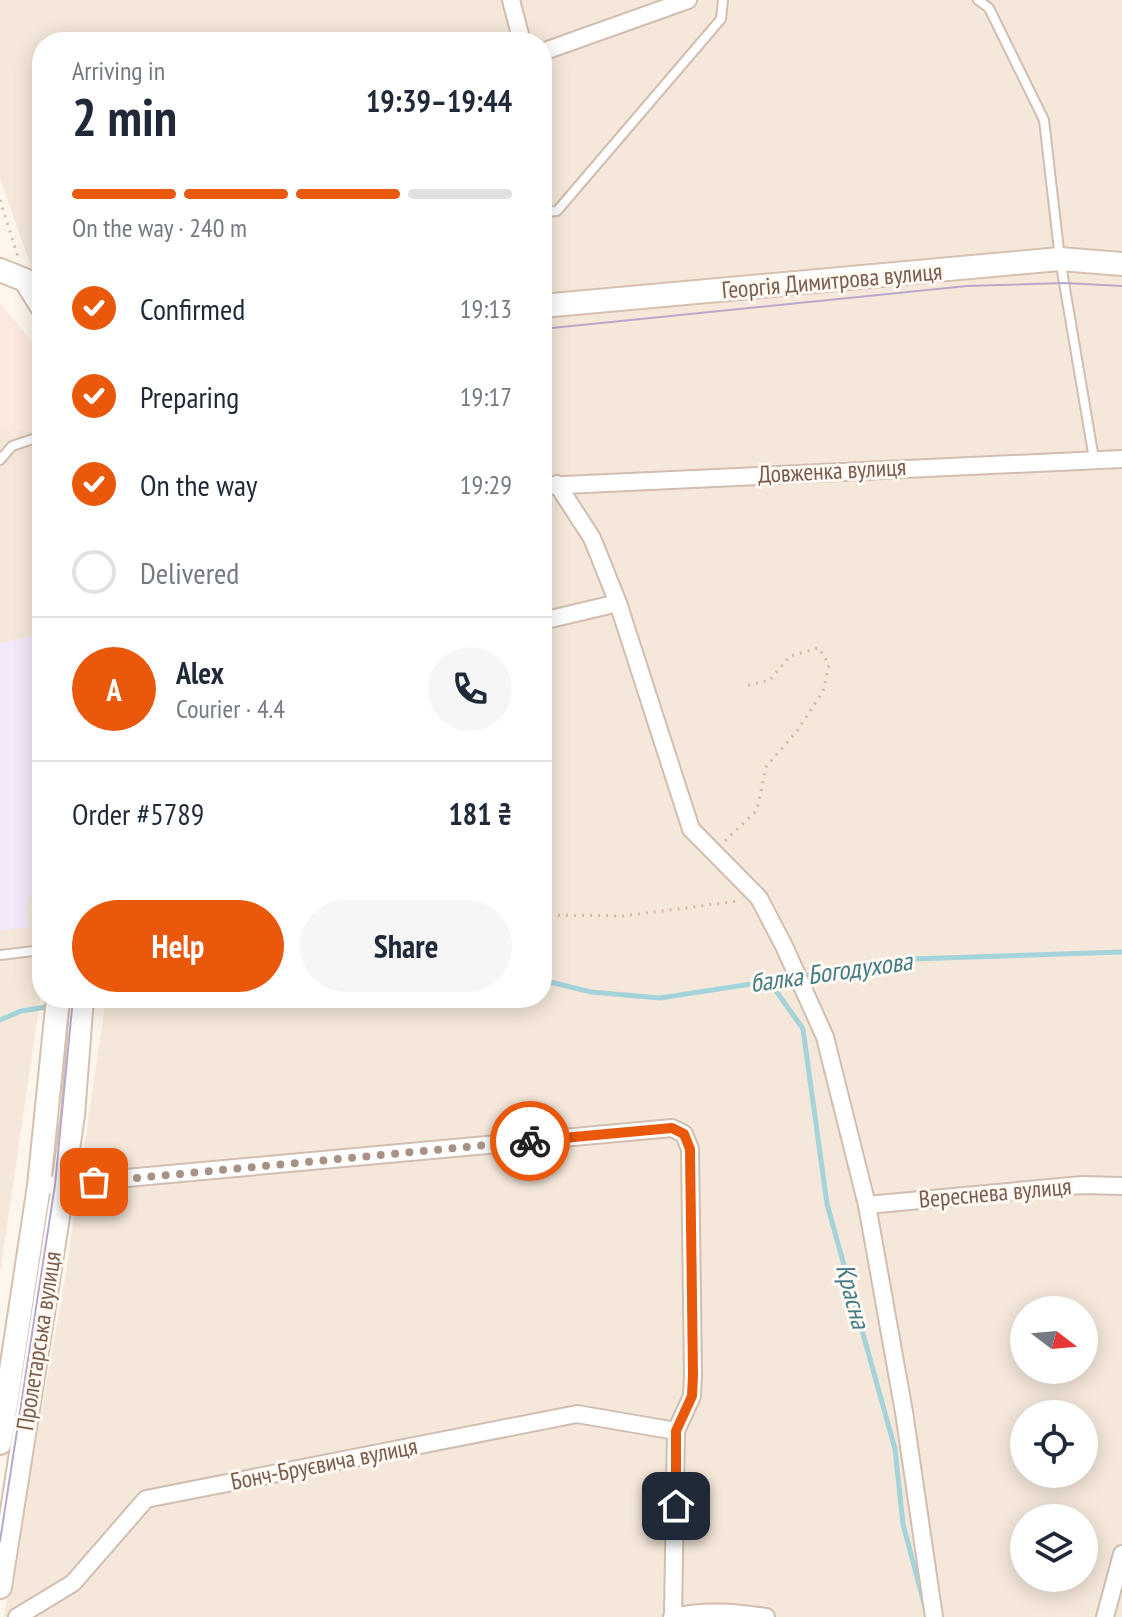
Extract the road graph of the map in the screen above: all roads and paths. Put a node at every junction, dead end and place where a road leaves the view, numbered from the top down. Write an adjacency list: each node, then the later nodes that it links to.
1 (511, 0): 5 (street)
2 (688, 0): 6 (street)
3 (723, 0): 8 (lane)
4 (978, 0): 9 (lane)
5 (519, 32)
6 (552, 48)
7 (0, 200): 12 (path)
8 (552, 211)
9 (1060, 259): 10 (main road, Георгія Димитрова вулиця); 14 (main road, Георгія Димитрова вулиця); 16 (lane)
10 (1122, 264)
11 (0, 270): 13 (main road)
12 (32, 272)
13 (32, 276)
14 (552, 305)
15 (32, 439): 18 (lane)
16 (1094, 459): 17 (street, Довженка вулиця); 19 (street, Довженка вулиця)
17 (1122, 459)
18 (0, 460)
19 (552, 482)
20 (552, 488): 21 (street)
21 (618, 603): 22 (street); 24 (street)
22 (552, 619)
23 (746, 686): 24 (path)
24 (714, 852): 25 (street)
25 (759, 898): 26 (path); 34 (street)
26 (552, 915)
27 (32, 951): 28 (lane)
28 (0, 955)
29 (57, 1008): 32 (main road, Пролетарська вулиця)
30 (81, 1008): 31 (main road, Пролетарська вулиця)
31 (63, 1185): 32 (street); 35 (street); 38 (main road, Пролетарська вулиця)
32 (39, 1186): 36 (main road, Пролетарська вулиця)
33 (1122, 1186): 34 (street, Вереснева вулиця)
34 (867, 1205): 43 (street)
35 (676, 1431): 40 (street, Бонч-Бруєвича вулиця); 41 (street)
36 (0, 1443)
37 (1122, 1554): 44 (street)
38 (2, 1563): 39 (main road, Пролетарська вулиця)
39 (0, 1587)
40 (17, 1617)
41 (673, 1617): 42 (street)
42 (766, 1617)
43 (934, 1617)
44 (1105, 1617)

